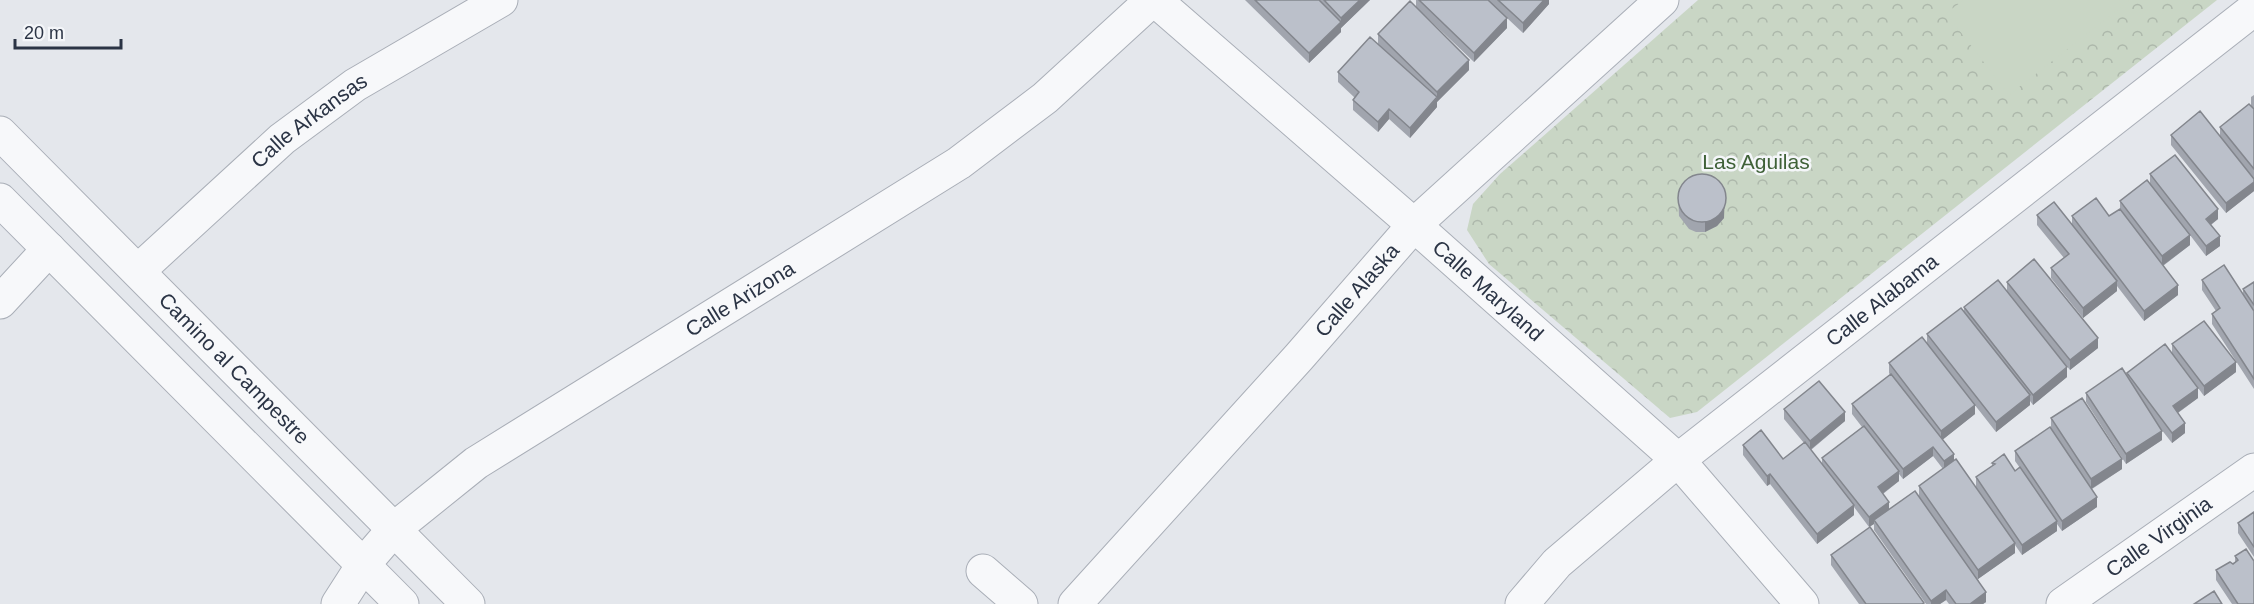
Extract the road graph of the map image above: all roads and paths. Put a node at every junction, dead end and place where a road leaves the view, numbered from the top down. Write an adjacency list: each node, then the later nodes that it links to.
1 (501, 0): 9 (street, Calle Arkansas)
2 (1154, 0): 7 (street, Calle Maryland); 13 (street, Calle Arizona)
3 (1662, 0): 7 (street, Calle Alaska)
4 (2254, 9): 11 (street, Calle Alabama)
5 (0, 133): 9 (street, Camino al Campestre)
6 (0, 200): 8 (street)
7 (1414, 225): 11 (street, Calle Maryland); 20 (street, Calle Alaska)
8 (49, 249): 10 (street); 14 (street)
9 (138, 271): 13 (street, Camino al Campestre)
10 (0, 302)
11 (1678, 460): 21 (street, Calle Alabama); 22 (street, Calle Maryland)
12 (2254, 470): 23 (street, Calle Virginia)
13 (394, 530): 14 (street, Calle Arizona); 18 (street, Camino al Campestre)
14 (363, 565): 16 (street, Calle Arizona); 17 (street)
15 (982, 571): 19 (street)
16 (338, 604)
17 (402, 604)
18 (468, 604)
19 (1021, 604)
20 (1075, 604)
21 (1522, 604)
22 (1802, 604)
23 (2062, 604)

